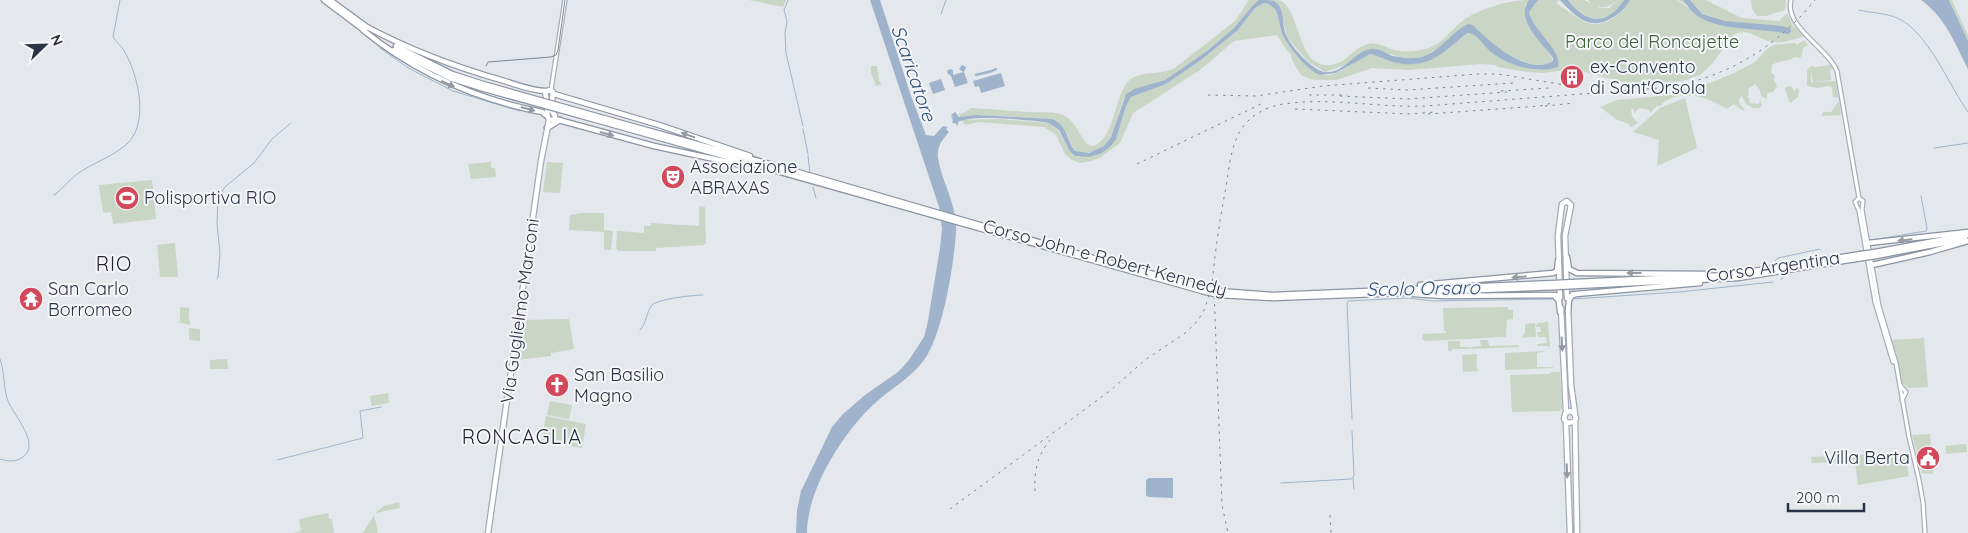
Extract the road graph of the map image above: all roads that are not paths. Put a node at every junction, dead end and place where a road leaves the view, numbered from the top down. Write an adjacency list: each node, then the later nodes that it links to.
1 (324, 0): 5 (main road)
2 (330, 0): 5 (main road)
3 (565, 0): 6 (main road)
4 (1791, 0): 12 (main road)
5 (364, 28): 6 (main road); 7 (main road, one-way to 7); 8 (main road, bridge)
6 (550, 92): 7 (main road); 7 (main road); 10 (main road, one-way to 6)
7 (553, 119): 9 (main road); 9 (main road, Via Guglielmo Marconi); 11 (main road, one-way to 11)
8 (614, 123): 10 (main road); 11 (main road)
9 (547, 128): 37 (main road, Via Guglielmo Marconi)
10 (784, 168): 14 (main road)
11 (783, 174): 14 (main road)
12 (1859, 198): 13 (main road); 13 (main road)
13 (1860, 206): 16 (main road)
14 (937, 215): 29 (main road, Corso John e Robert Kennedy, bridge)
15 (1968, 237): 16 (main road, one-way to 16); 19 (main road); 20 (main road, Corso Argentina, bridge)
16 (1866, 244): 19 (main road)
17 (1567, 257): 18 (main road); 21 (main road, one-way to 17); 28 (main road)
18 (1558, 261): 24 (main road); 25 (main road, one-way to 25)
19 (1870, 265): 27 (main road); 31 (main road)
20 (1771, 271): 21 (main road, Corso Argentina); 22 (main road, Corso Argentina)
21 (1750, 273): 23 (main road, Corso Argentina)
22 (1738, 278): 23 (main road, Corso Argentina); 28 (main road)
23 (1575, 284): 24 (main road, Corso John e Robert Kennedy, bridge)
24 (1558, 286): 25 (main road, Corso John e Robert Kennedy); 26 (main road, Corso John e Robert Kennedy); 30 (main road)
25 (1398, 288): 29 (main road, Corso John e Robert Kennedy)
26 (1387, 293): 29 (main road, Corso John e Robert Kennedy); 30 (main road)
27 (1873, 293): 31 (main road); 32 (main road)
28 (1569, 294): 30 (main road); 34 (main road)
29 (1273, 296)
30 (1558, 296): 33 (main road, one-way to 33)
31 (1877, 296): 32 (main road)
32 (1898, 373): 40 (main road)
33 (1566, 413): 34 (main road); 36 (main road)
34 (1575, 414): 35 (main road)
35 (1575, 421): 36 (main road); 39 (main road)
36 (1566, 422): 38 (main road, one-way to 38)
37 (488, 533)
38 (1570, 533)
39 (1578, 533)
40 (1925, 533)

